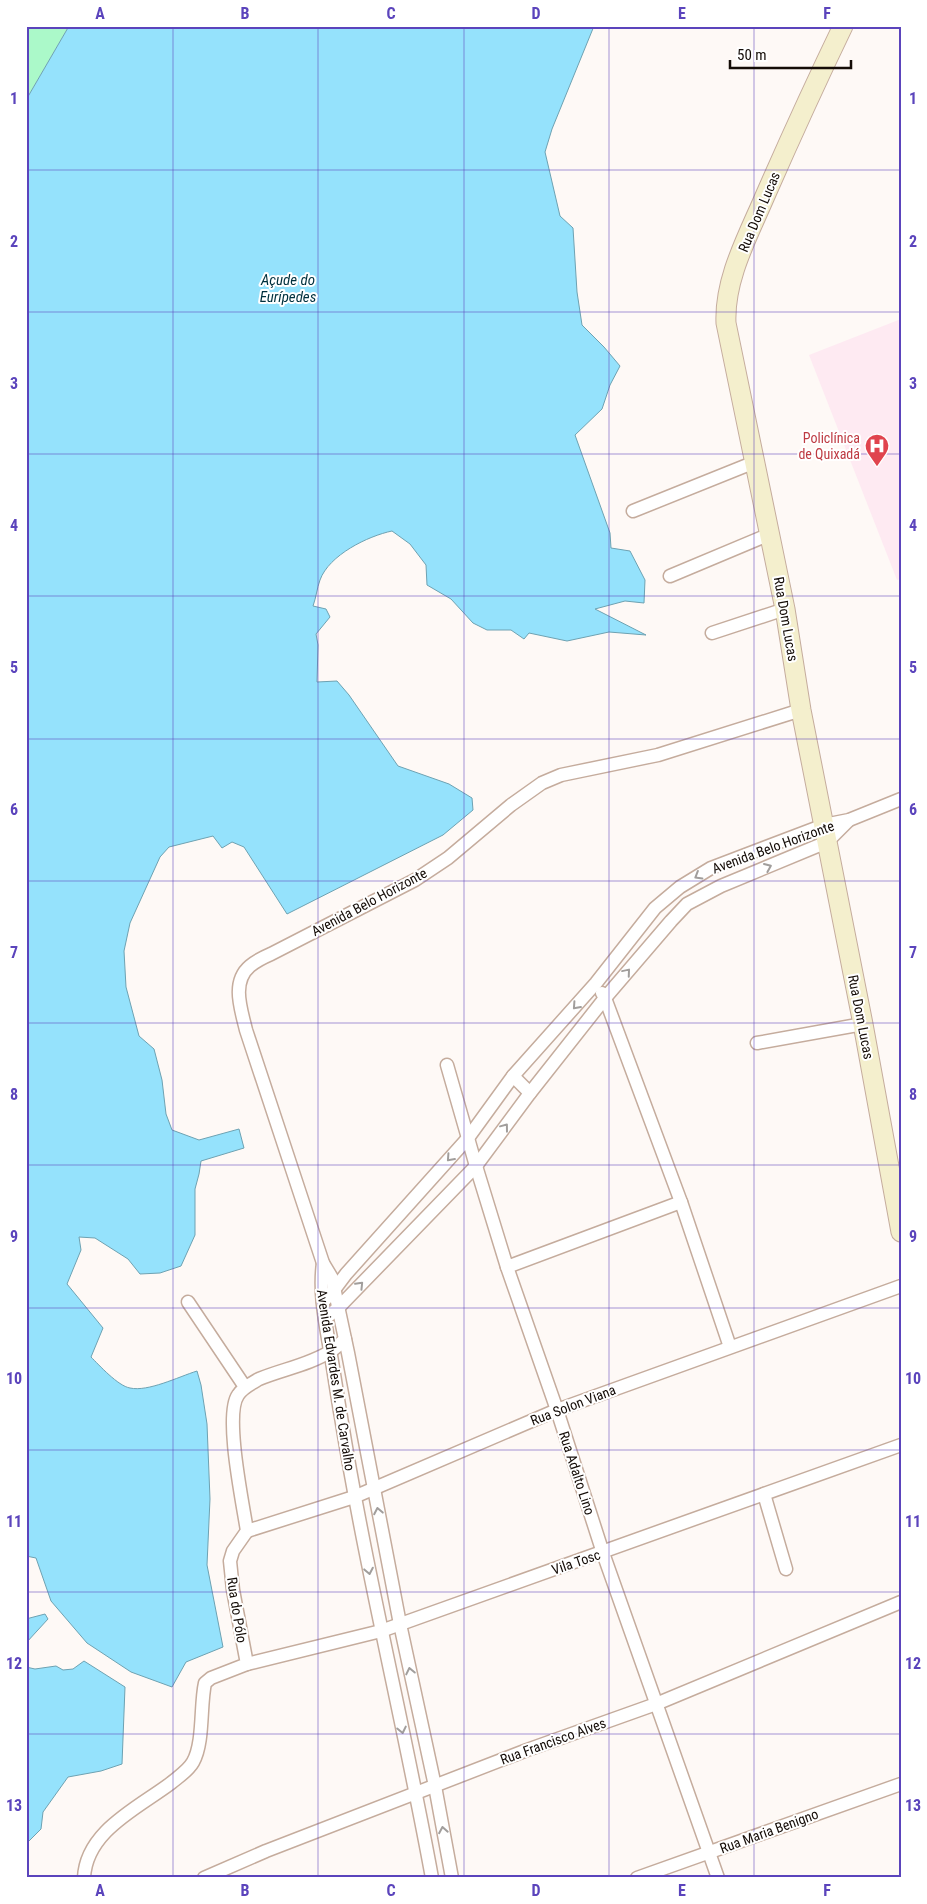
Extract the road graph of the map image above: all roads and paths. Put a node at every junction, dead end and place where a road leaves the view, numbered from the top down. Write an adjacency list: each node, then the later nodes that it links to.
1 (843, 26): 2 (street, Rua Dom Lucas)
2 (755, 462): 3 (street); 4 (street, Rua Dom Lucas)
3 (632, 511)
4 (770, 534): 5 (street); 6 (street, Rua Dom Lucas)
5 (670, 576)
6 (784, 608): 7 (street); 8 (street, Rua Dom Lucas)
7 (712, 633)
8 (801, 710): 10 (street, Rua Dom Lucas); 24 (street, Avenida Belo Horizonte)
9 (901, 799): 10 (street, Avenida Belo Horizonte)
10 (826, 834): 11 (street, Avenida Belo Horizonte, one-way to 11); 12 (street, Avenida Belo Horizonte, one-way to 10); 15 (street, Rua Dom Lucas)
11 (680, 887): 12 (street); 13 (street, Avenida Belo Horizonte)
12 (687, 904): 14 (street, Avenida Belo Horizonte, one-way to 12)
13 (596, 984): 14 (street); 18 (street, Avenida Belo Horizonte, one-way to 18)
14 (605, 998): 19 (street, Avenida Belo Horizonte); 22 (street)
15 (863, 1024): 16 (street); 23 (street, Rua Dom Lucas)
16 (757, 1043)
17 (448, 1064): 20 (street, Rua Adalto Lino)
18 (513, 1076): 19 (street); 20 (street, Avenida Belo Horizonte)
19 (530, 1093): 21 (street, Avenida Belo Horizonte, one-way to 19)
20 (468, 1138): 21 (street, Rua Adalto Lino); 27 (street, Avenida Belo Horizonte, one-way to 27)
21 (476, 1166): 25 (street, Rua Adalto Lino); 30 (street, Avenida Belo Horizonte, one-way to 21)
22 (681, 1202): 25 (street); 33 (street)
23 (901, 1232)
24 (323, 1264): 27 (street, Avenida Edvardes M. de Carvalho); 29 (street, Avenida Edvardes M. de Carvalho)
25 (507, 1267): 36 (street, Rua Adalto Lino)
26 (901, 1286): 33 (street, Rua Solon Viana)
27 (334, 1290): 29 (street, Avenida Belo Horizonte); 30 (street, Avenida Edvardes M. de Carvalho)
28 (188, 1302): 35 (street)
29 (323, 1302): 31 (street, Avenida Edvardes M. de Carvalho)
30 (339, 1307): 31 (street, Avenida Belo Horizonte); 32 (street, Avenida Edvardes M. de Carvalho)
31 (325, 1319): 34 (street, Avenida Edvardes M. de Carvalho)
32 (345, 1339): 34 (street); 38 (street, Avenida Edvardes M. de Carvalho)
33 (730, 1347): 36 (street, Rua Solon Viana)
34 (331, 1351): 35 (street); 40 (street, Avenida Edvardes M. de Carvalho)
35 (245, 1387): 41 (street)
36 (557, 1410): 38 (street, Rua Solon Viana); 42 (street, Rua Adalto Lino)
37 (901, 1445): 39 (street, Vila Tosc)
38 (373, 1489): 40 (street, Rua Solon Viana); 45 (street, Avenida Edvardes M. de Carvalho, one-way to 38)
39 (764, 1494): 42 (street, Vila Tosc); 43 (street)
40 (354, 1497): 41 (street, Rua Solon Viana); 46 (street, Avenida Edvardes M. de Carvalho, one-way to 46)
41 (247, 1530): 47 (street, Rua do Pólo)
42 (603, 1553): 45 (street, Vila Tosc); 48 (street, Rua Adalto Lino)
43 (786, 1569)
44 (901, 1602): 48 (street, Rua Francisco Alves)
45 (400, 1624): 46 (street, Vila Tosc); 50 (street, Avenida Edvardes M. de Carvalho, one-way to 45)
46 (381, 1631): 47 (street, Vila Tosc); 51 (street, Avenida Edvardes M. de Carvalho, one-way to 51)
47 (247, 1664): 53 (street)
48 (656, 1704): 50 (street, Rua Francisco Alves); 52 (street, Rua Adalto Lino)
49 (901, 1784): 52 (street, Rua Maria Benigno)
50 (435, 1786): 51 (street, Rua Francisco Alves); 56 (street, Avenida Edvardes M. de Carvalho, one-way to 50)
51 (416, 1793): 54 (street, Rua Francisco Alves); 55 (street, Avenida Edvardes M. de Carvalho)
52 (708, 1852): 57 (street, Rua Maria Benigno); 58 (street, Rua Adalto Lino)
53 (84, 1878)
54 (204, 1878)
55 (432, 1878)
56 (452, 1878)
57 (637, 1878)
58 (718, 1878)

